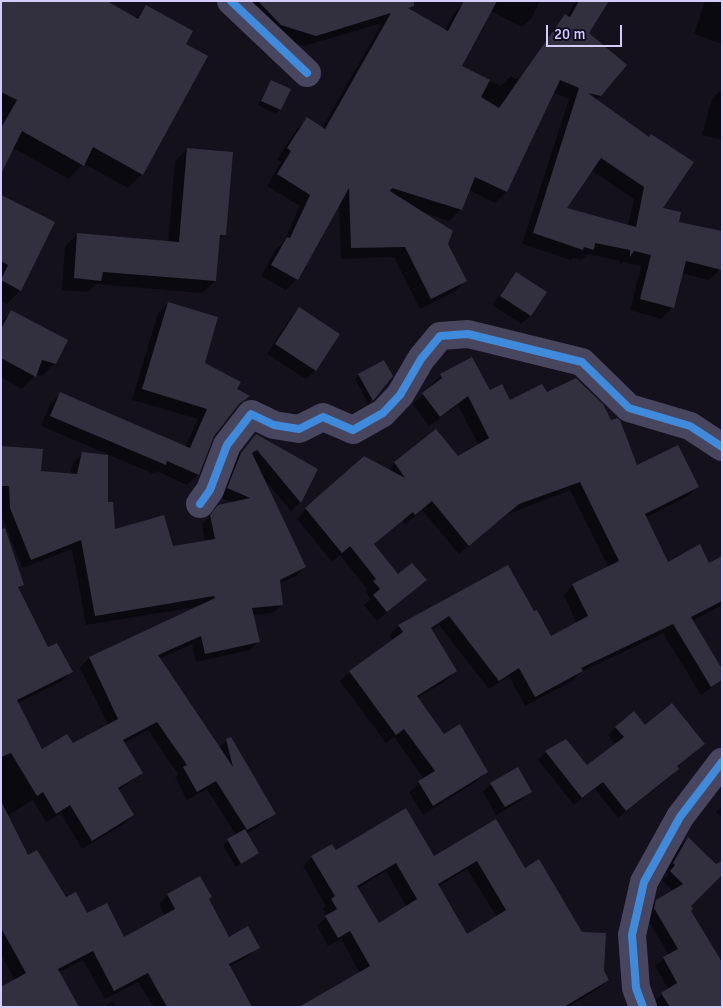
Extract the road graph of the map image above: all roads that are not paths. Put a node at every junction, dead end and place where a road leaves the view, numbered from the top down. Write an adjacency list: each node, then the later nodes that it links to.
1 (231, 1): 2 (street)
2 (307, 73)
3 (722, 446): 4 (street)
4 (200, 504)
5 (722, 762): 6 (street)
6 (643, 1007)

